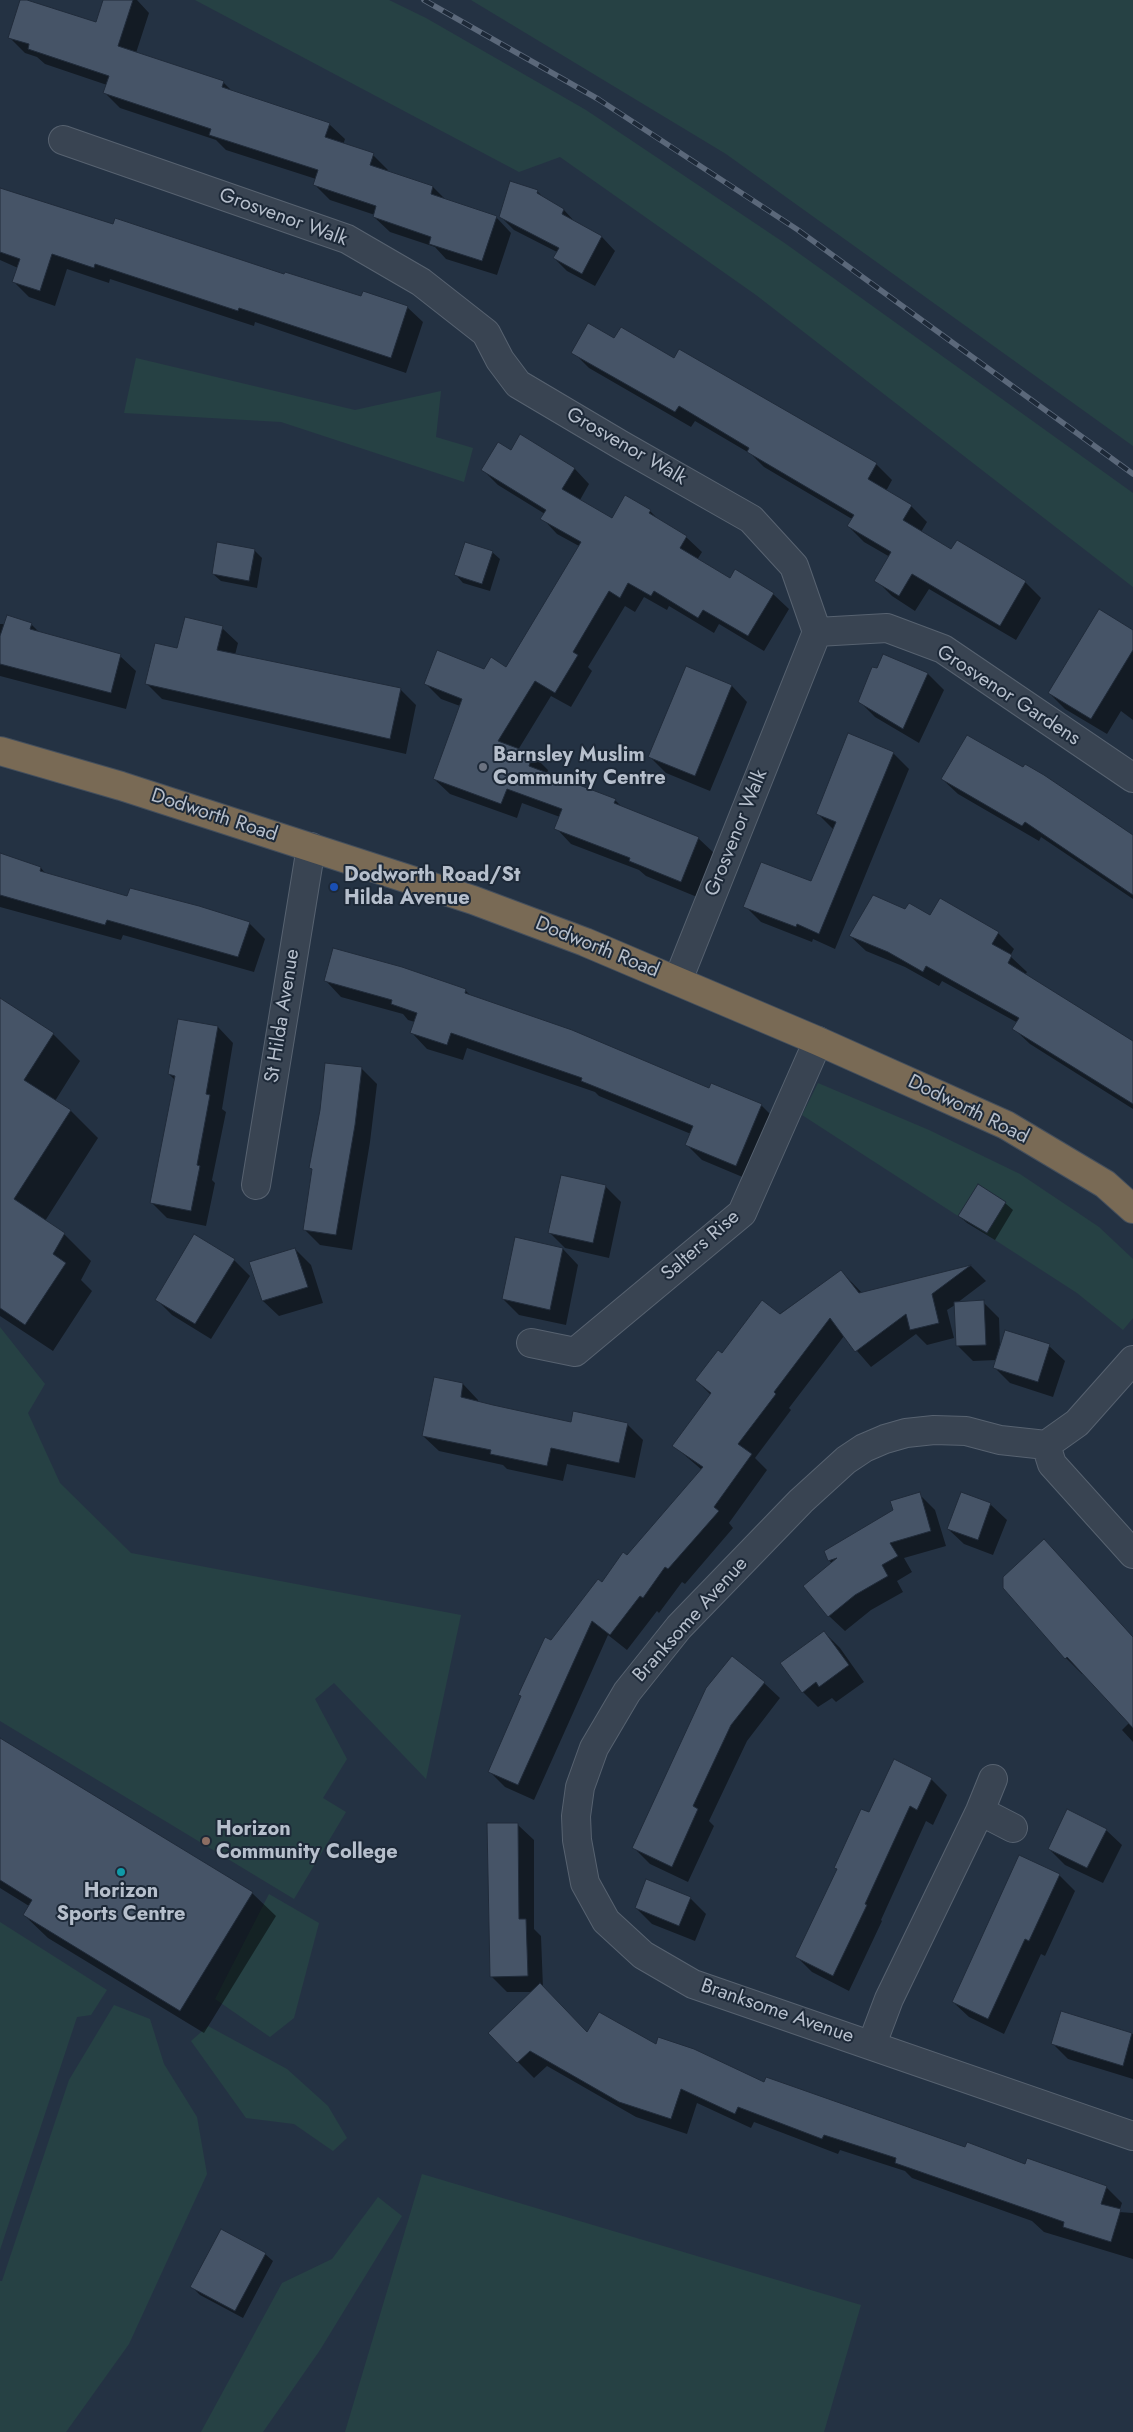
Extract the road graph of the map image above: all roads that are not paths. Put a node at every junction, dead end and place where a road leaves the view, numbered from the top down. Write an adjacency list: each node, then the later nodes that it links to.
1 (63, 140): 2 (street, Grosvenor Walk)
2 (817, 632): 4 (street, Grosvenor Gardens); 6 (street, Grosvenor Walk)
3 (0, 751): 5 (highway, Dodworth Road)
4 (1133, 778)
5 (311, 847): 6 (highway, Dodworth Road); 8 (street, St Hilda Avenue)
6 (678, 980): 7 (highway, Dodworth Road)
7 (818, 1041): 9 (highway, Dodworth Road); 10 (street, Salters Rise)
8 (256, 1185)
9 (1133, 1209)
10 (531, 1342)
11 (1133, 1360): 12 (street)
12 (1046, 1445): 13 (street); 17 (street, Branksome Avenue)
13 (1133, 1554)
14 (993, 1779): 15 (street, Branksome Avenue)
15 (980, 1811): 16 (street); 17 (street, Branksome Avenue)
16 (1013, 1828)
17 (872, 2044): 18 (street, Branksome Avenue)
18 (1133, 2136)

